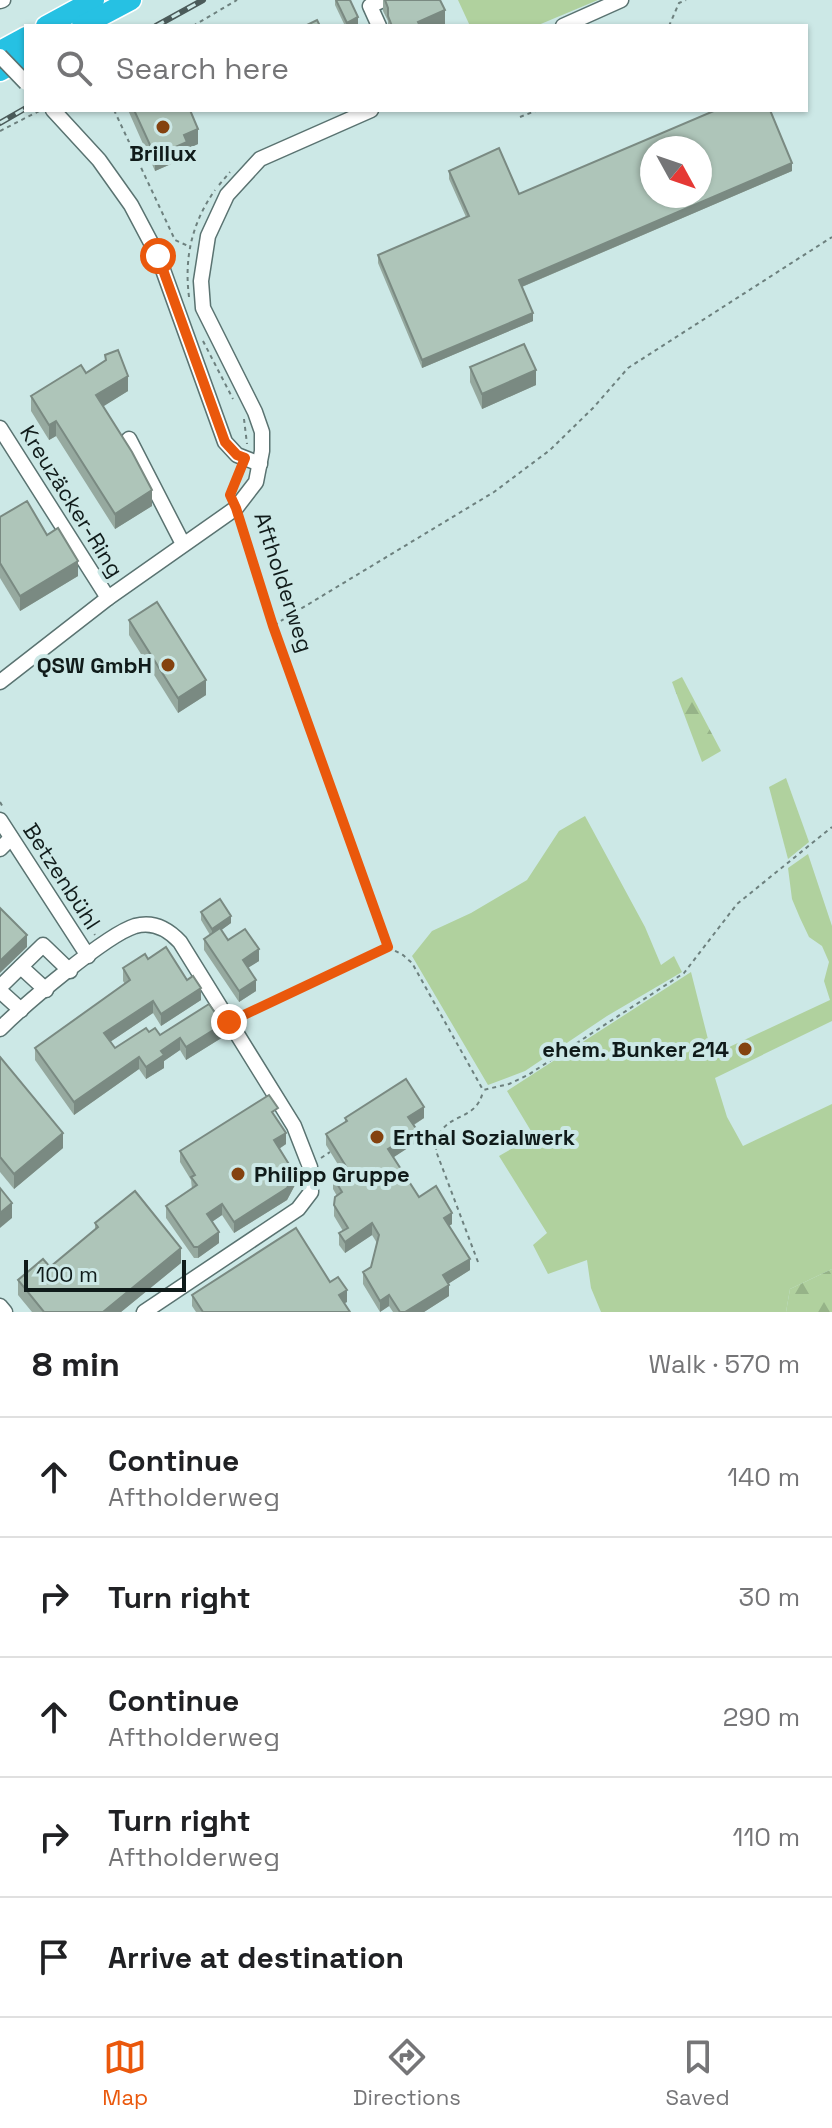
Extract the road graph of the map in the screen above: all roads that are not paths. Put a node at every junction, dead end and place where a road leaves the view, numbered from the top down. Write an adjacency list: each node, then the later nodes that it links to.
1 (94, 0): 5 (highway)
2 (131, 0): 6 (highway)
3 (383, 0): 7 (street)
4 (621, 0): 8 (street)
5 (50, 24)
6 (86, 24)
7 (378, 24)
8 (567, 24)
9 (24, 38): 10 (highway)
10 (0, 54): 13 (street, bridge)
11 (24, 58): 12 (highway)
12 (0, 71)
13 (24, 81)
14 (55, 112): 18 (street)
15 (366, 112): 18 (street)
16 (0, 428): 21 (street, Kreuzäcker-Ring)
17 (129, 439): 20 (street)
18 (260, 464): 19 (street, Aftholderweg)
19 (236, 508): 20 (street, Kreuzäcker-Ring)
20 (183, 544): 21 (street, Kreuzäcker-Ring)
21 (108, 598): 22 (street, Kreuzäcker-Ring)
22 (0, 682)
23 (0, 820): 24 (street, Betzenbühl)
24 (11, 838): 25 (street); 26 (street, Betzenbühl)
25 (0, 849)
26 (88, 956): 28 (street); 35 (street)
27 (21, 967): 28 (street); 29 (street); 30 (street)
28 (70, 971): 30 (street)
29 (0, 989): 31 (street)
30 (46, 990): 31 (street)
31 (21, 1010): 32 (street)
32 (0, 1029)
33 (0, 1306): 34 (street)
34 (5, 1312)
35 (144, 1312)

